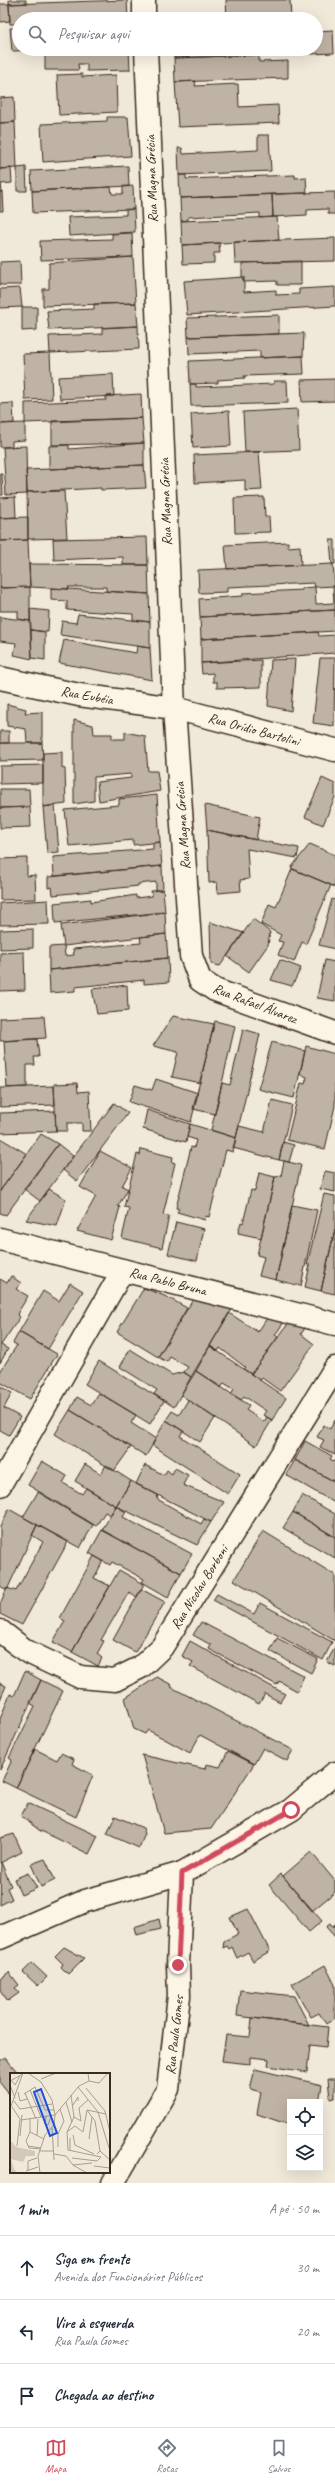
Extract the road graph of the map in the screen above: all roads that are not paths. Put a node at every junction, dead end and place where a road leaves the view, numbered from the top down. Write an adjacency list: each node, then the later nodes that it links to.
1 (144, 0): 2 (street)
2 (144, 12)
3 (146, 56): 5 (street, Rua Magna Grécia)
4 (0, 678): 5 (street, Rua Eubéia)
5 (174, 708): 6 (street, Rua Orídio Bartolini); 7 (street, Rua Magna Grécia)
6 (335, 750)
7 (191, 956): 8 (street, Rua Rafael Álvarez)
8 (335, 1033)
9 (0, 1239): 10 (street, Rua Pablo Bruna)
10 (123, 1270): 11 (street, Rua Pablo Bruna); 13 (street)
11 (335, 1324)
12 (335, 1368): 14 (street, Rua Nicolau Borboni)
13 (0, 1485)
14 (0, 1631)
15 (335, 1773): 16 (street)
16 (182, 1873): 17 (street); 18 (street, Rua Paula Gomes)
17 (0, 1938)
18 (113, 2183)

